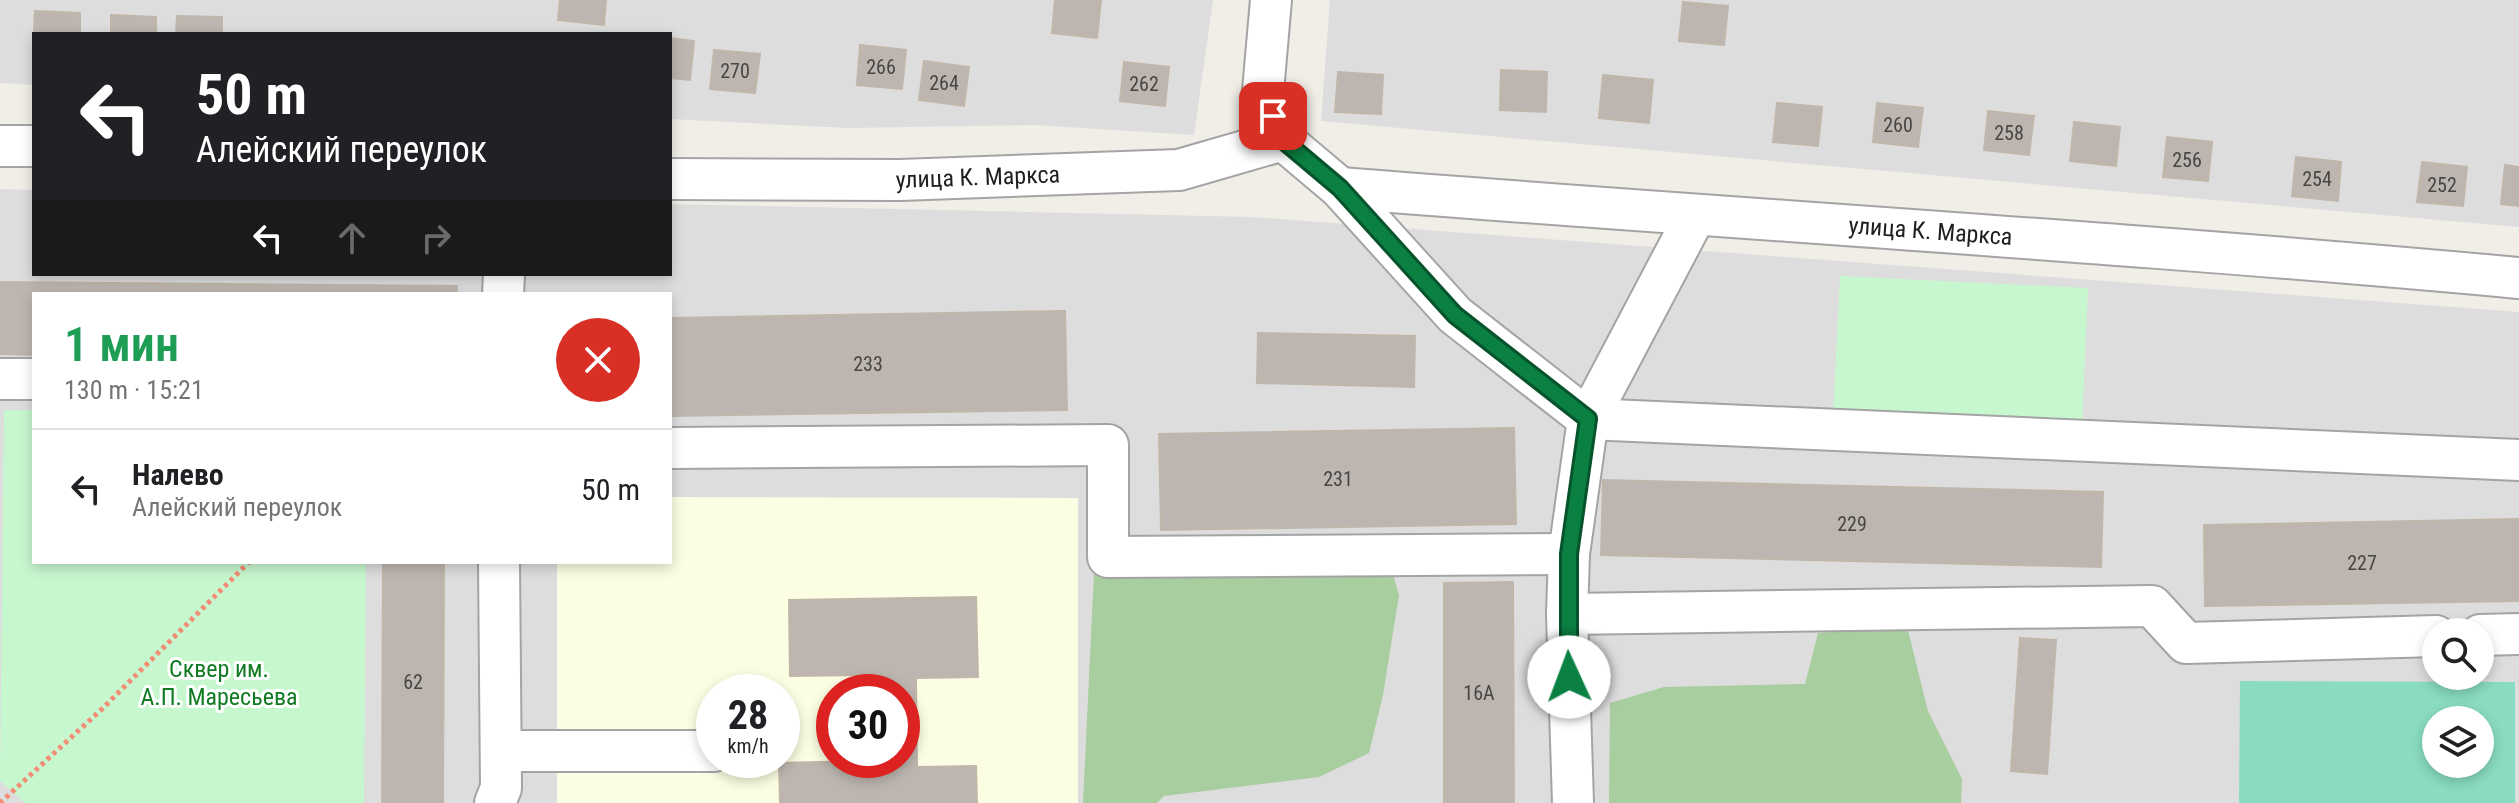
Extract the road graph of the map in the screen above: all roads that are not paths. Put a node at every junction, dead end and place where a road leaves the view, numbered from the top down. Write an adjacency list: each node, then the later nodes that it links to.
1 (1271, 0): 2 (street)
2 (1283, 140): 5 (street, улица К. Маркса); 6 (street)
3 (0, 146): 4 (street)
4 (32, 146)
5 (672, 179)
6 (1340, 188): 7 (street, улица К. Маркса); 11 (street)
7 (1695, 216): 8 (street, улица К. Маркса); 11 (street)
8 (2519, 278)
9 (0, 379): 10 (street)
10 (32, 379)
11 (1588, 419): 13 (street); 14 (street)
12 (672, 448): 14 (street)
13 (2519, 460)
14 (1569, 554): 16 (street)
15 (499, 564): 20 (street)
16 (1567, 614): 19 (street); 23 (street)
17 (2519, 634): 18 (street)
18 (2494, 635)
19 (2422, 636)
20 (501, 751): 21 (street); 22 (street)
21 (696, 751)
22 (495, 803)
23 (1573, 803)

